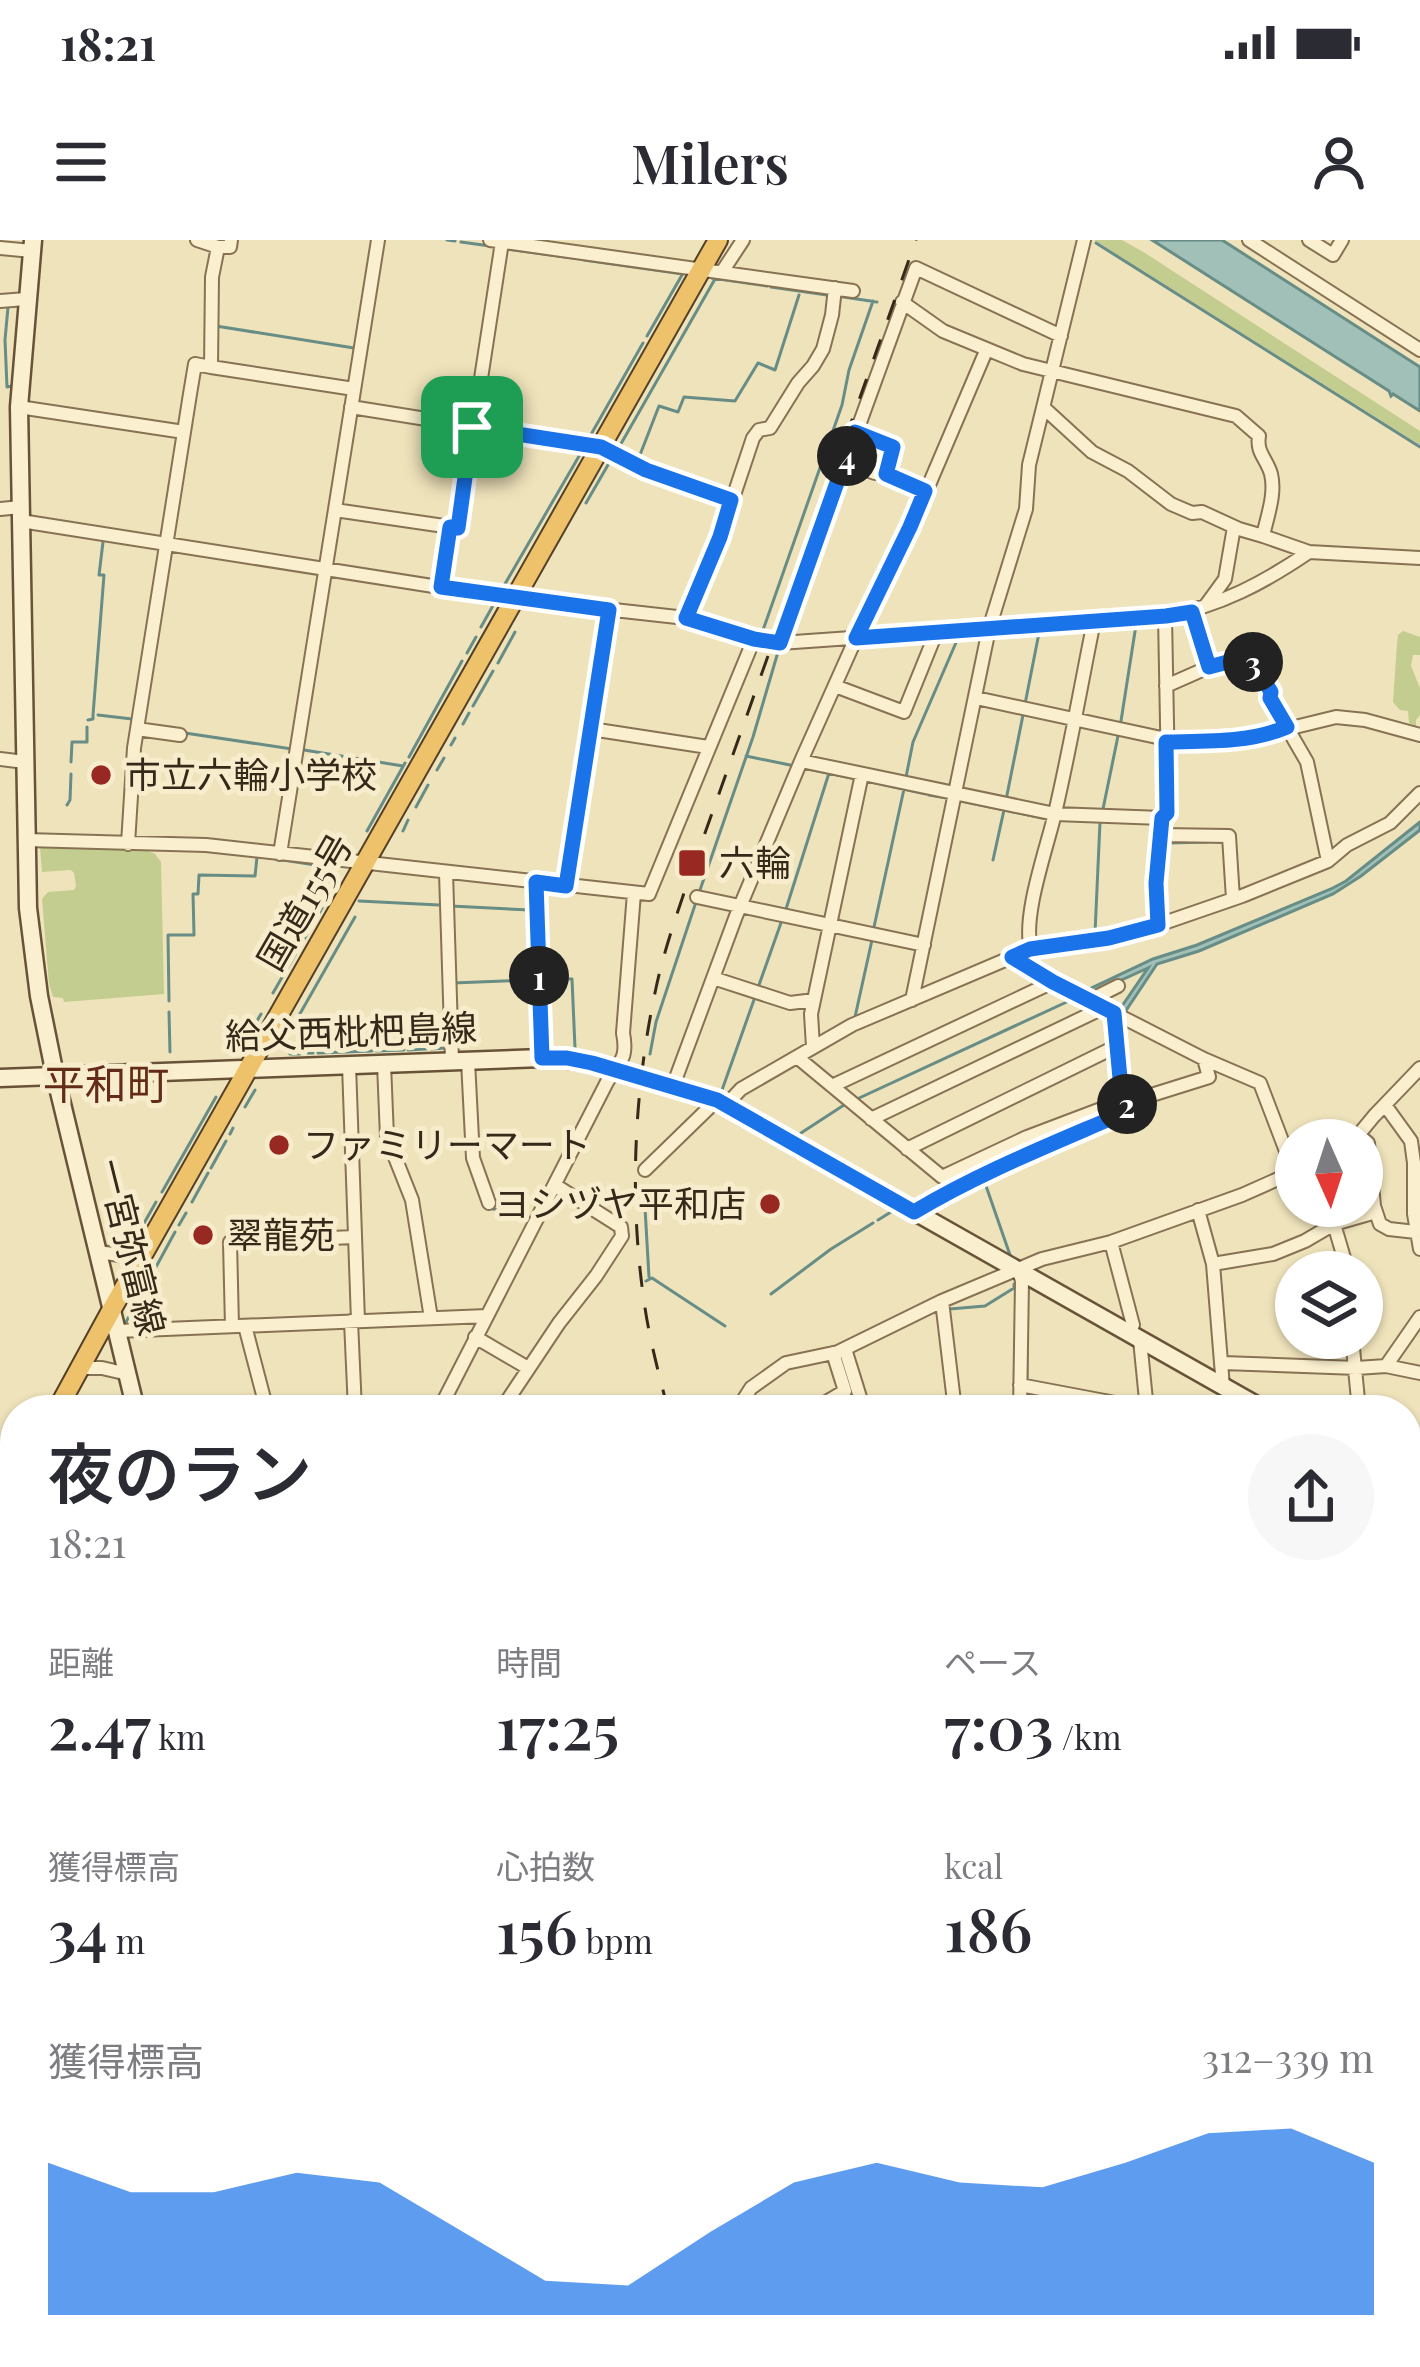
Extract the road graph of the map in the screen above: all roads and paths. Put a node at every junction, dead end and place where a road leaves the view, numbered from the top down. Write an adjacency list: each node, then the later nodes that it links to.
1 (197, 240): 12 (street)
2 (378, 240): 27 (street)
3 (490, 240): 11 (street)
4 (605, 240): 15 (street)
5 (718, 240): 16 (highway, 国道155号)
6 (743, 240): 16 (street)
7 (1084, 240): 22 (street)
8 (1249, 240): 24 (street)
9 (1310, 240): 10 (street)
10 (1342, 240)
11 (502, 242): 15 (street); 31 (street)
12 (225, 243): 25 (street)
13 (32, 245): 14 (street); 19 (main road, 一宮弥富線)
14 (0, 248)
15 (599, 255): 16 (street)
16 (712, 271): 17 (street); 34 (highway, 国道155号)
17 (835, 288): 18 (street); 38 (street)
18 (853, 291)
19 (26, 299): 20 (street); 28 (main road, 一宮弥富線)
20 (0, 301)
21 (902, 302): 22 (street); 23 (street); 33 (street)
22 (1060, 336): 26 (street)
23 (986, 350): 26 (street); 37 (street)
24 (1420, 350)
25 (212, 367): 27 (street); 32 (street)
26 (1052, 371): 30 (street); 44 (street)
27 (354, 389): 29 (street)
28 (20, 407): 32 (street); 41 (main road, 一宮弥富線)
29 (351, 407): 31 (street); 40 (street)
30 (1044, 408): 43 (street); 56 (street)
31 (472, 427): 34 (street); 42 (street)
32 (184, 432): 45 (street)
33 (855, 432): 35 (street); 36 (street)
34 (601, 447): 38 (street); 50 (highway, 国道155号)
35 (845, 462): 36 (street); 60 (street)
36 (886, 474): 37 (street)
37 (925, 491): 58 (street)
38 (731, 500): 54 (street)
39 (0, 509): 41 (street)
40 (335, 510): 42 (street); 48 (street)
41 (21, 514): 45 (street); 74 (main road, 一宮弥富線)
42 (450, 527): 49 (street)
43 (1234, 527): 44 (street); 51 (street)
44 (1263, 536): 46 (street)
45 (166, 544): 48 (street); 67 (street)
46 (1309, 552): 47 (street); 51 (street)
47 (1420, 558)
48 (325, 569): 49 (street); 84 (street)
49 (441, 587): 50 (street)
50 (515, 599): 52 (street); 86 (highway, 国道155号)
51 (1198, 609): 53 (street); 61 (street)
52 (609, 610): 54 (street); 68 (street)
53 (1166, 616): 55 (street); 63 (street)
54 (686, 618): 59 (street)
55 (1094, 621): 56 (street); 65 (street)
56 (989, 629): 57 (street); 64 (street)
57 (936, 633): 58 (street); 62 (street)
58 (856, 638): 60 (street); 62 (street)
59 (754, 639): 60 (street); 72 (street)
60 (780, 643)
61 (1209, 667): 63 (street); 66 (street)
62 (835, 686): 75 (street)
63 (1166, 686): 71 (street)
64 (976, 698): 65 (street); 78 (street)
65 (1075, 718): 71 (street); 79 (street)
66 (1287, 727): 70 (street); 71 (street); 85 (street)
67 (137, 729): 69 (street); 83 (street)
68 (592, 729): 72 (street); 89 (street)
69 (180, 735)
70 (1420, 735)
71 (1166, 740): 80 (street)
72 (708, 747): 90 (street)
73 (0, 759): 74 (street)
74 (25, 761): 82 (main road, 一宮弥富線)
75 (801, 761): 76 (street); 93 (street)
76 (862, 774): 78 (street); 94 (street)
77 (1420, 793): 85 (street)
78 (956, 794): 79 (street); 96 (street)
79 (1055, 814): 80 (street); 97 (street)
80 (1162, 818): 81 (street)
81 (1161, 835): 92 (street); 95 (street)
82 (26, 840): 83 (street); 117 (main road, 一宮弥富線)
83 (128, 844): 84 (street)
84 (280, 854): 86 (street)
85 (1328, 861): 92 (street)
86 (365, 864): 87 (street); 115 (highway, 国道155号)
87 (446, 873): 88 (street); 111 (street)
88 (536, 882): 89 (street); 109 (street)
89 (566, 886): 90 (street)
90 (634, 893): 116 (street)
91 (697, 897): 93 (street)
92 (1233, 899): 95 (street)
93 (740, 906): 94 (street); 99 (street)
94 (830, 925): 96 (street); 102 (street)
95 (1158, 925): 97 (street)
96 (924, 945): 103 (street)
97 (1030, 949): 98 (street)
98 (1012, 957): 100 (street); 103 (street)
99 (713, 978): 102 (street); 119 (street)
100 (1053, 982): 104 (street); 120 (street)
101 (1118, 986): 104 (street)
102 (814, 1000): 107 (street)
103 (912, 1000): 107 (street)
104 (1088, 1001): 105 (street)
105 (1109, 1011): 106 (street); 110 (street); 124 (street)
106 (1117, 1046): 121 (street); 127 (street)
107 (813, 1047): 108 (street)
108 (796, 1057): 120 (street); 122 (street)
109 (542, 1058): 111 (main road, 給父西枇杷島線); 116 (main road, 給父西枇杷島線)
110 (1204, 1059): 121 (street); 126 (street)
111 (460, 1061): 112 (main road, 給父西枇杷島線); 131 (street)
112 (384, 1064): 113 (main road, 給父西枇杷島線); 147 (street)
113 (349, 1066): 115 (main road, 給父西枇杷島線); 136 (street)
114 (1420, 1068): 123 (street)
115 (248, 1070): 117 (main road, 給父西枇杷島線); 140 (highway, 国道155号)
116 (615, 1070): 119 (main road, 給父西枇杷島線); 130 (street)
117 (56, 1075): 118 (main road, 給父西枇杷島線); 139 (main road, 一宮弥富線)
118 (0, 1078)
119 (673, 1086): 122 (main road, 給父西枇杷島線)
120 (832, 1086): 124 (street)
121 (1124, 1102): 127 (street); 133 (street)
122 (722, 1103): 128 (street); 133 (main road, 給父西枇杷島線)
123 (1385, 1105): 125 (street); 137 (street)
124 (871, 1119): 127 (street)
125 (1373, 1119)
126 (1275, 1121)
127 (907, 1149)
128 (645, 1170)
129 (1275, 1180): 132 (street)
130 (555, 1184): 145 (street); 158 (street)
131 (489, 1203)
132 (1198, 1210): 138 (street); 141 (street)
133 (914, 1212): 142 (main road, 給父西枇杷島線)
134 (1383, 1225): 137 (street)
135 (1329, 1227): 141 (street)
136 (355, 1237): 148 (street); 149 (street)
137 (1419, 1241)
138 (1111, 1242): 142 (street); 152 (street)
139 (98, 1252): 140 (street); 144 (main road, 一宮弥富線)
140 (141, 1258): 144 (highway, 国道155号)
141 (1213, 1264): 155 (street)
142 (1019, 1270): 143 (street); 152 (main road, 給父西枇杷島線); 162 (street)
143 (942, 1300): 153 (street); 172 (street)
144 (112, 1309): 150 (main road, 一宮弥富線); 157 (highway, 国道155号)
145 (487, 1316): 147 (street); 151 (street)
146 (1420, 1317): 156 (street)
147 (430, 1318): 148 (street)
148 (354, 1321): 149 (street); 166 (street)
149 (238, 1326): 150 (street); 165 (street)
150 (117, 1331): 161 (main road, 一宮弥富線)
151 (475, 1337): 158 (street); 167 (street)
152 (1134, 1337): 175 (street); 176 (main road, 給父西枇杷島線)
153 (839, 1351): 169 (street); 170 (street); 171 (street)
154 (1356, 1359): 159 (street)
155 (1223, 1363): 159 (street); 177 (street)
156 (1386, 1366): 159 (street); 160 (street)
157 (81, 1368): 161 (street); 163 (highway, 国道155号)
158 (528, 1368): 168 (street)
159 (1357, 1368): 178 (street)
160 (1420, 1373)
161 (128, 1374): 164 (main road, 一宮弥富線)
162 (1021, 1385): 173 (street); 174 (street)
163 (66, 1395)
164 (133, 1395)
165 (262, 1395)
166 (355, 1395)
167 (446, 1395)
168 (511, 1395)
169 (747, 1395)
170 (838, 1395)
171 (858, 1395)
172 (953, 1395)
173 (1021, 1395)
174 (1071, 1395)
175 (1144, 1395)
176 (1228, 1395)
177 (1230, 1395)
178 (1358, 1395)

